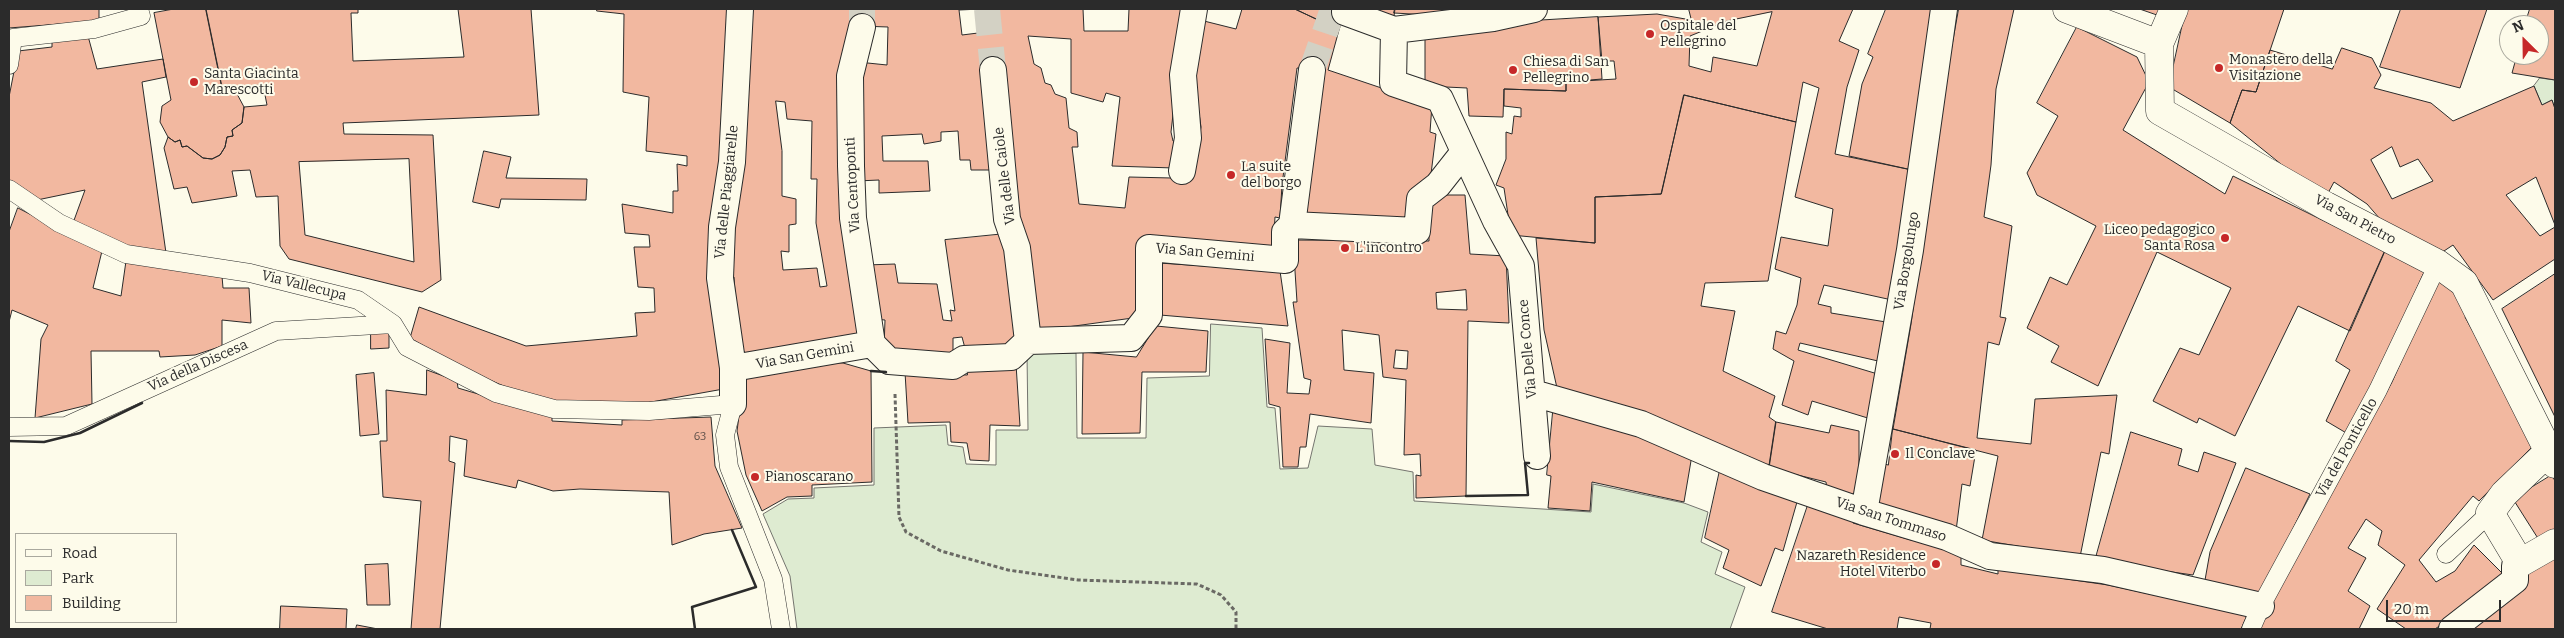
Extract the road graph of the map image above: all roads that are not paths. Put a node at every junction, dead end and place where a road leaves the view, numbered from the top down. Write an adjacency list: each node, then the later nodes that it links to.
1 (139, 9): 12 (lane)
2 (740, 9): 23 (street, Via delle Piaggiarelle)
3 (1534, 9): 10 (street)
4 (1944, 9): 29 (street, Via Borgolungo)
5 (2067, 9): 11 (street)
6 (2174, 9): 11 (street, Via San Pietro)
7 (1345, 12): 10 (street)
8 (1193, 14): 16 (street)
9 (862, 27): 22 (street, Via Centoponti)
10 (1394, 30): 15 (street, Via Delle Conce)
11 (2159, 44): 19 (street, Via San Pietro)
12 (9, 65)
13 (993, 70): 21 (street, Via delle Caiole)
14 (1312, 70): 18 (street)
15 (1464, 152): 18 (street); 24 (street, Via Delle Conce)
16 (1182, 171)
17 (9, 189): 20 (lane, Via Vallecupa)
18 (1292, 225): 21 (street, Via San Gemini)
19 (2438, 264): 28 (street, Via San Pietro); 34 (lane, Via del Ponticello)
20 (393, 324): 25 (lane, Via Vallecupa); 26 (lane, Via della Discesa)
21 (1028, 341): 22 (street, Via San Gemini)
22 (872, 344): 23 (street, Via San Gemini)
23 (733, 368): 25 (street, Via delle Piaggiarelle)
24 (1533, 393): 27 (street, Via Delle Conce); 29 (street, Via San Tommaso)
25 (733, 404): 35 (lane)
26 (9, 427)
27 (1537, 456)
28 (2552, 458): 30 (street)
29 (1864, 512): 34 (street, Via San Tommaso)
30 (2490, 513): 32 (lane); 33 (street)
31 (2555, 543): 33 (street)
32 (2446, 554)
33 (2520, 563): 37 (street)
34 (2261, 606): 36 (lane, Via del Ponticello)
35 (780, 629)
36 (2250, 629)
37 (2452, 629)

